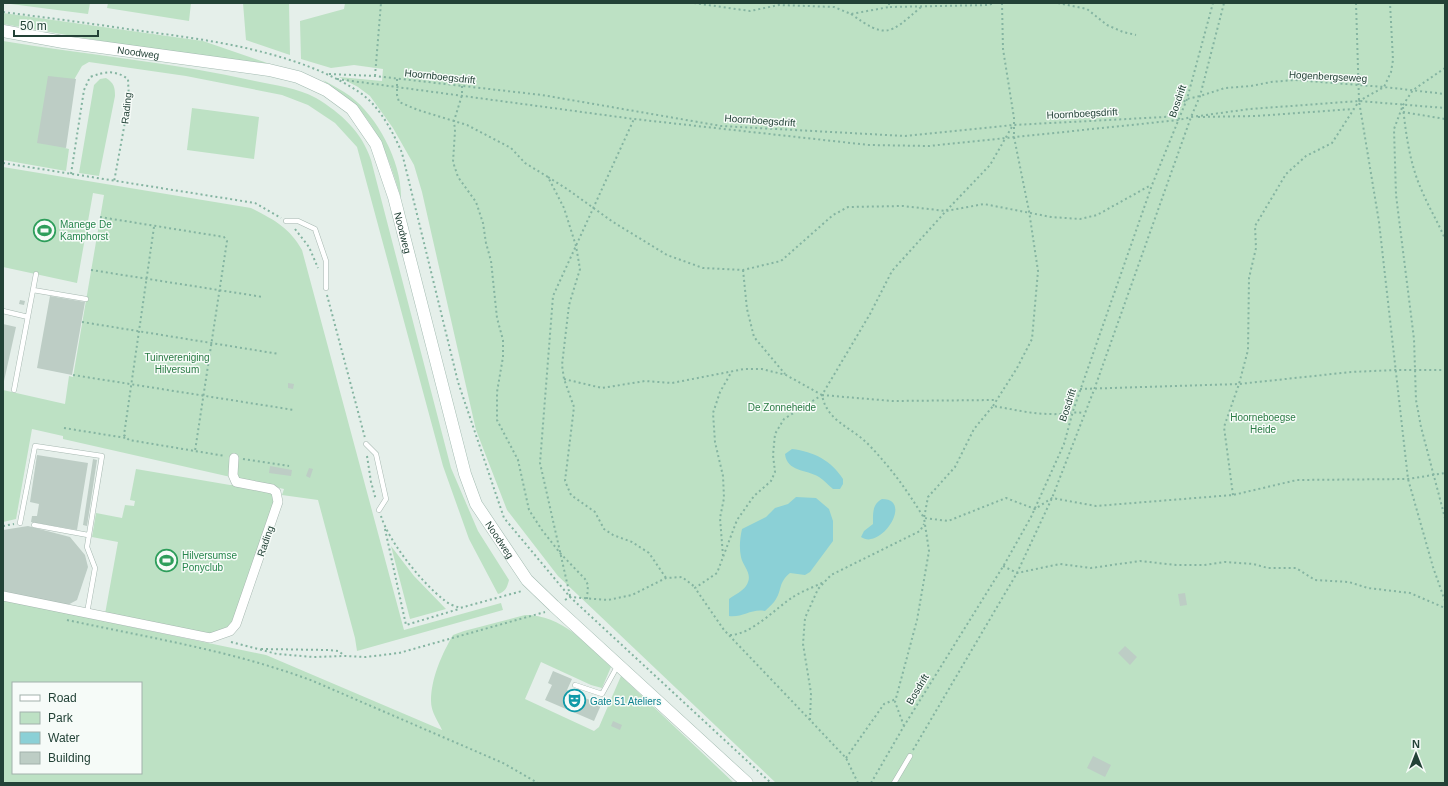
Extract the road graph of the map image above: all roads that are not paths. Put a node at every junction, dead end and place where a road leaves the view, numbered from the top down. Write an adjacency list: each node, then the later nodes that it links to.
1 (3, 31): 18 (main road, Noodweg)
2 (286, 221): 4 (lane)
3 (36, 274): 5 (lane)
4 (326, 288)
5 (33, 290): 6 (lane); 8 (lane)
6 (86, 299)
7 (3, 311): 8 (lane)
8 (28, 317): 9 (lane)
9 (14, 390)
10 (366, 444): 12 (lane)
11 (234, 458): 17 (street, Rading)
12 (379, 510)
13 (20, 523): 15 (lane)
14 (34, 525): 15 (lane)
15 (88, 535): 17 (lane)
16 (3, 596): 17 (street, Rading)
17 (88, 613)
18 (618, 665): 19 (lane); 21 (main road, Noodweg)
19 (575, 685)
20 (910, 756): 22 (lane)
21 (747, 783)
22 (894, 783)

